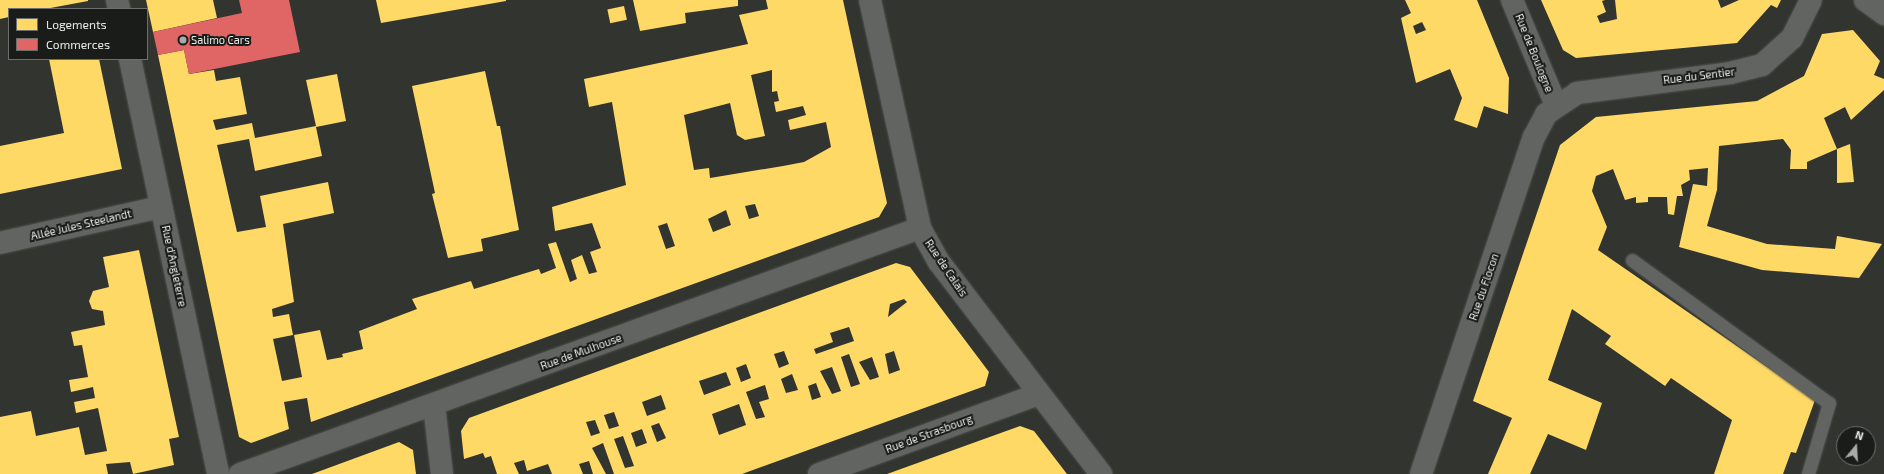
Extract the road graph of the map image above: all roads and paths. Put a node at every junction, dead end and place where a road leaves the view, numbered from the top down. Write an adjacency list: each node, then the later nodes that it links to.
1 (870, 0): 9 (street, Rue de Calais)
2 (1512, 0): 7 (street, Rue de Boulogne)
3 (1811, 0): 7 (street, Rue du Sentier)
4 (1865, 0): 5 (street)
5 (1884, 14)
6 (130, 60): 8 (street, Rue d'Angleterre)
7 (1556, 105): 19 (street, Rue du Flocon)
8 (161, 207): 10 (street, Allée Jules Steelandt); 14 (street, Rue d'Angleterre)
9 (920, 228): 12 (street, Rue de Calais); 13 (street, Rue de Mulhouse)
10 (0, 243)
11 (1632, 260): 20 (lane)
12 (1040, 394): 17 (street, Rue de Strasbourg); 18 (street, Rue de Calais)
13 (434, 405): 15 (street, Rue de Mulhouse); 16 (street)
14 (218, 474)
15 (240, 474)
16 (442, 474)
17 (820, 474)
18 (1101, 474)
19 (1421, 474)
20 (1808, 474)

